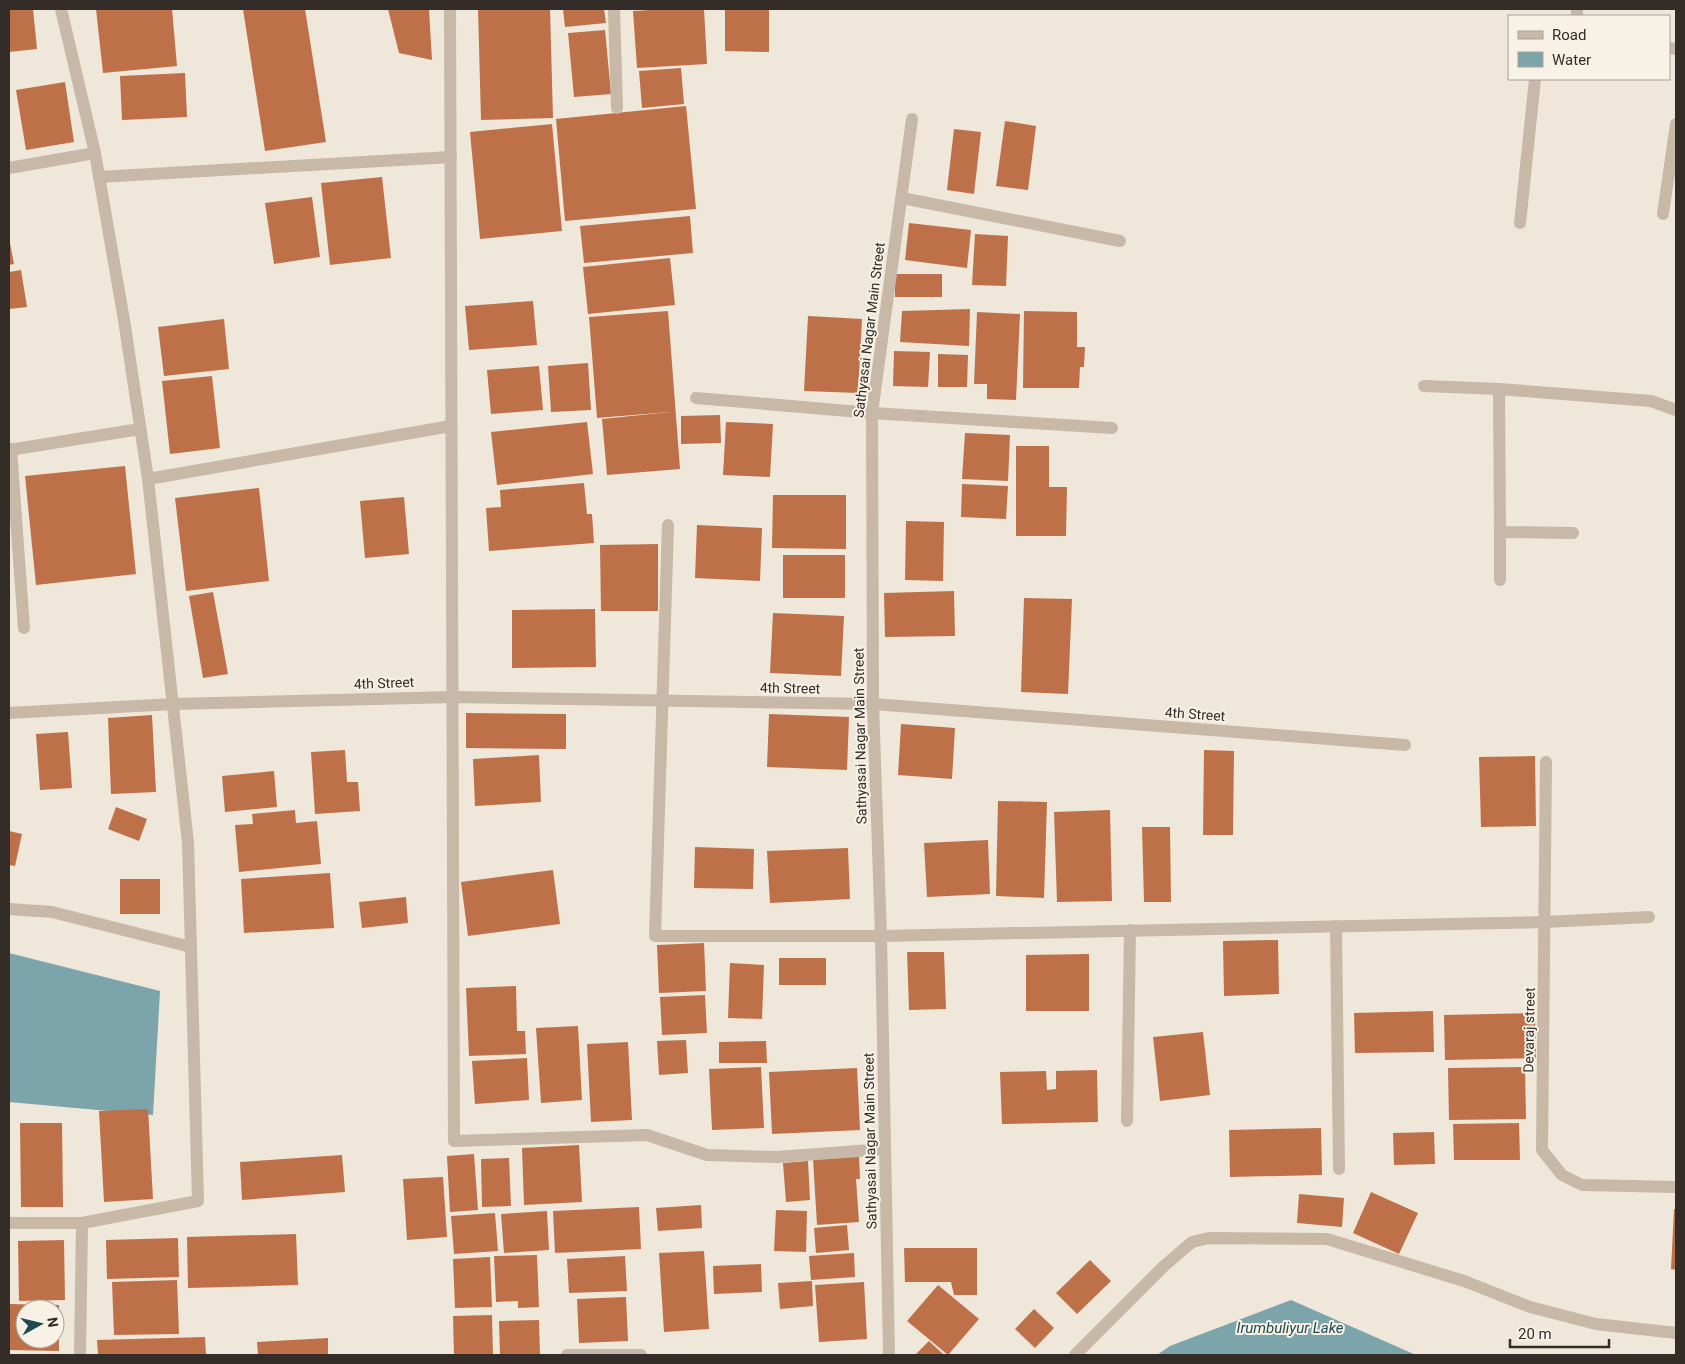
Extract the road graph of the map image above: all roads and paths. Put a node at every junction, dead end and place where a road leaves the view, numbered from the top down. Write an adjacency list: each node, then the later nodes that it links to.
1 (61, 9): 8 (street)
2 (450, 9): 9 (street)
3 (614, 9): 5 (street)
4 (1535, 80): 14 (street)
5 (618, 108)
6 (912, 119): 12 (street, Sathyasai Nagar Main Street)
7 (1676, 124): 13 (street)
8 (95, 153): 10 (street); 11 (street)
9 (451, 157): 11 (street); 21 (street)
10 (9, 168)
11 (99, 177): 23 (street)
12 (902, 198): 15 (street); 20 (street, Sathyasai Nagar Main Street)
13 (1663, 214)
14 (1520, 223)
15 (1120, 241)
16 (1424, 386): 17 (street)
17 (1499, 389): 19 (street); 27 (street)
18 (696, 398): 20 (street)
19 (1676, 410)
20 (872, 413): 22 (street); 34 (street, Sathyasai Nagar Main Street)
21 (451, 426): 25 (street); 31 (street)
22 (1112, 428)
23 (140, 429): 24 (street); 25 (street)
24 (10, 450): 30 (street)
25 (148, 478): 33 (street)
26 (668, 525): 32 (street)
27 (1500, 532): 28 (street); 29 (street)
28 (1573, 533)
29 (1500, 580)
30 (24, 628)
31 (454, 697): 32 (street, 4th Street); 33 (street, 4th Street); 46 (street)
32 (664, 700): 34 (street, 4th Street); 43 (street)
33 (173, 704): 35 (street, 4th Street); 44 (street)
34 (873, 704): 36 (street, 4th Street); 43 (street, Sathyasai Nagar Main Street)
35 (9, 713)
36 (1405, 745)
37 (1546, 762): 40 (street, Devaraj street)
38 (9, 909): 44 (street)
39 (1649, 917): 40 (street)
40 (1545, 922): 41 (street); 48 (street, Devaraj street)
41 (1336, 926): 42 (street); 47 (street)
42 (1130, 930): 43 (street); 45 (street)
43 (881, 936): 46 (street, Sathyasai Nagar Main Street)
44 (191, 947): 50 (street)
45 (1127, 1121)
46 (885, 1149): 55 (street, Sathyasai Nagar Main Street)
47 (1339, 1169)
48 (1676, 1187)
49 (9, 1223): 50 (street)
50 (82, 1224): 52 (street)
51 (1676, 1333): 56 (street)
52 (80, 1355)
53 (568, 1355): 54 (street)
54 (641, 1355)
55 (889, 1355)
56 (1074, 1355)

